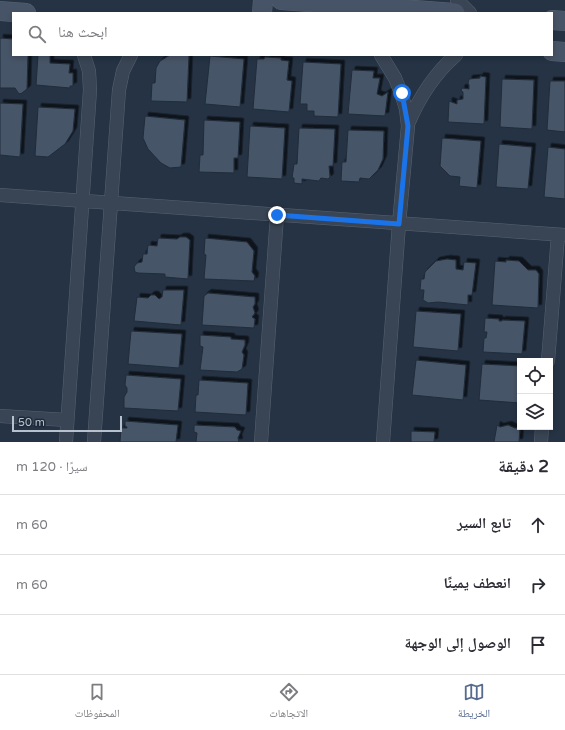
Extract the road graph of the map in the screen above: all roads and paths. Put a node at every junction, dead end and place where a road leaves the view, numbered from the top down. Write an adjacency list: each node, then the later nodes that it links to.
1 (263, 0): 7 (street)
2 (281, 0): 4 (street)
3 (457, 0): 9 (street)
4 (371, 3): 8 (street)
5 (0, 11): 6 (street)
6 (13, 12)
7 (262, 12)
8 (447, 12)
9 (469, 12)
10 (553, 20): 11 (street)
11 (565, 21)
12 (553, 51): 13 (street)
13 (565, 52)
14 (84, 56): 20 (street)
15 (131, 56): 21 (street)
16 (382, 56): 18 (street)
17 (455, 56): 18 (street)
18 (408, 126): 23 (street)
19 (0, 195): 20 (street)
20 (82, 201): 21 (street); 27 (street)
21 (111, 203): 22 (street); 30 (street)
22 (277, 215): 23 (street); 31 (street)
23 (399, 224): 24 (street); 32 (street)
24 (561, 235): 25 (street)
25 (548, 358)
26 (0, 416): 27 (street)
27 (67, 420): 29 (street)
28 (542, 430): 33 (street)
29 (66, 442)
30 (94, 442)
31 (261, 442)
32 (383, 442)
33 (541, 442)

